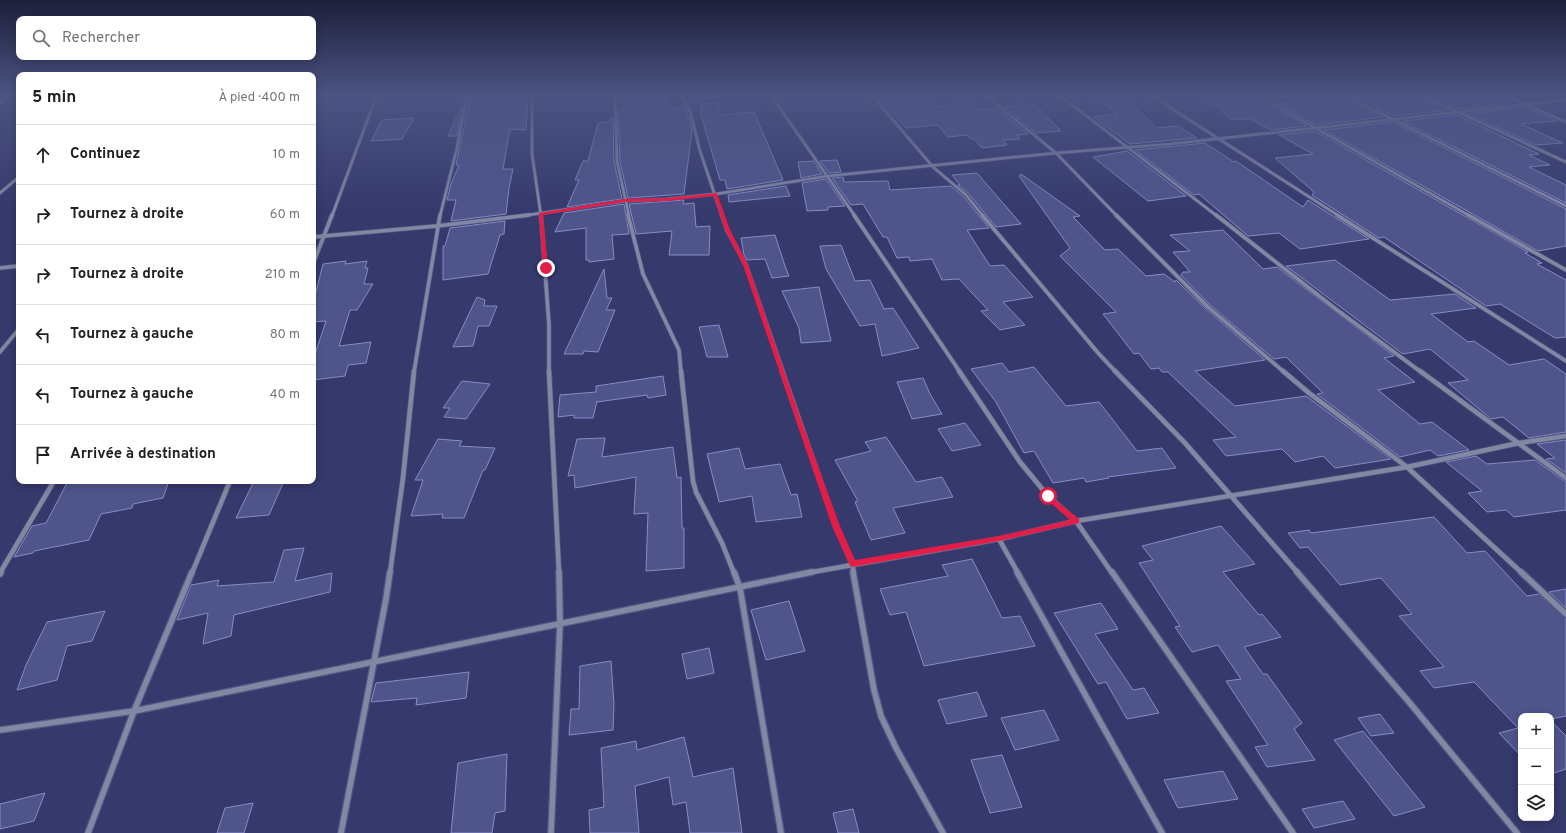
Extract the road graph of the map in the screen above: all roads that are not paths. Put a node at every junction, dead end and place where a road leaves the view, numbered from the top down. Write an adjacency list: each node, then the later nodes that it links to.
1 (361, 133): 28 (street)
2 (460, 133): 27 (street)
3 (532, 133): 26 (street)
4 (617, 133): 24 (street)
5 (695, 133): 23 (street)
6 (797, 133): 20 (street)
7 (905, 133): 19 (street)
8 (1031, 133): 17 (street)
9 (1108, 133): 16 (street)
10 (1211, 133): 15 (street)
11 (1274, 133): 15 (street)
12 (1326, 133): 33 (street)
13 (1419, 133): 25 (street)
14 (1503, 133): 18 (street)
15 (1221, 139): 16 (street); 36 (street)
16 (1128, 148): 17 (street); 38 (street)
17 (1056, 153): 19 (street); 39 (street)
18 (1566, 162)
19 (933, 167): 20 (street); 43 (street)
20 (828, 176): 23 (street); 44 (street)
21 (16, 180): 22 (street)
22 (0, 193)
23 (716, 194): 24 (street); 46 (street)
24 (625, 201): 26 (street); 48 (street)
25 (1566, 206)
26 (541, 214): 27 (street); 50 (street)
27 (437, 226): 28 (street); 51 (street)
28 (325, 236): 29 (street); 30 (street)
29 (316, 237)
30 (316, 257)
31 (16, 266): 32 (street)
32 (0, 268)
33 (1566, 270)
34 (16, 333): 35 (street)
35 (0, 352)
36 (1566, 360)
37 (1566, 436): 38 (street)
38 (1519, 444): 39 (street); 40 (street)
39 (1407, 467): 43 (street); 49 (street)
40 (1566, 478)
41 (52, 484): 47 (street)
42 (229, 484): 52 (street)
43 (1231, 497): 44 (street); 61 (street)
44 (1076, 521): 45 (street); 60 (street)
45 (999, 539): 46 (street); 59 (street)
46 (852, 564): 48 (street); 58 (street)
47 (0, 574)
48 (740, 588): 50 (street); 57 (street)
49 (1566, 614)
50 (560, 623): 51 (street); 56 (street)
51 (372, 662): 52 (street); 55 (street)
52 (134, 711): 53 (street); 54 (street)
53 (0, 730)
54 (88, 833)
55 (341, 833)
56 (551, 833)
57 (781, 833)
58 (944, 833)
59 (1162, 833)
60 (1293, 833)
61 (1517, 833)

